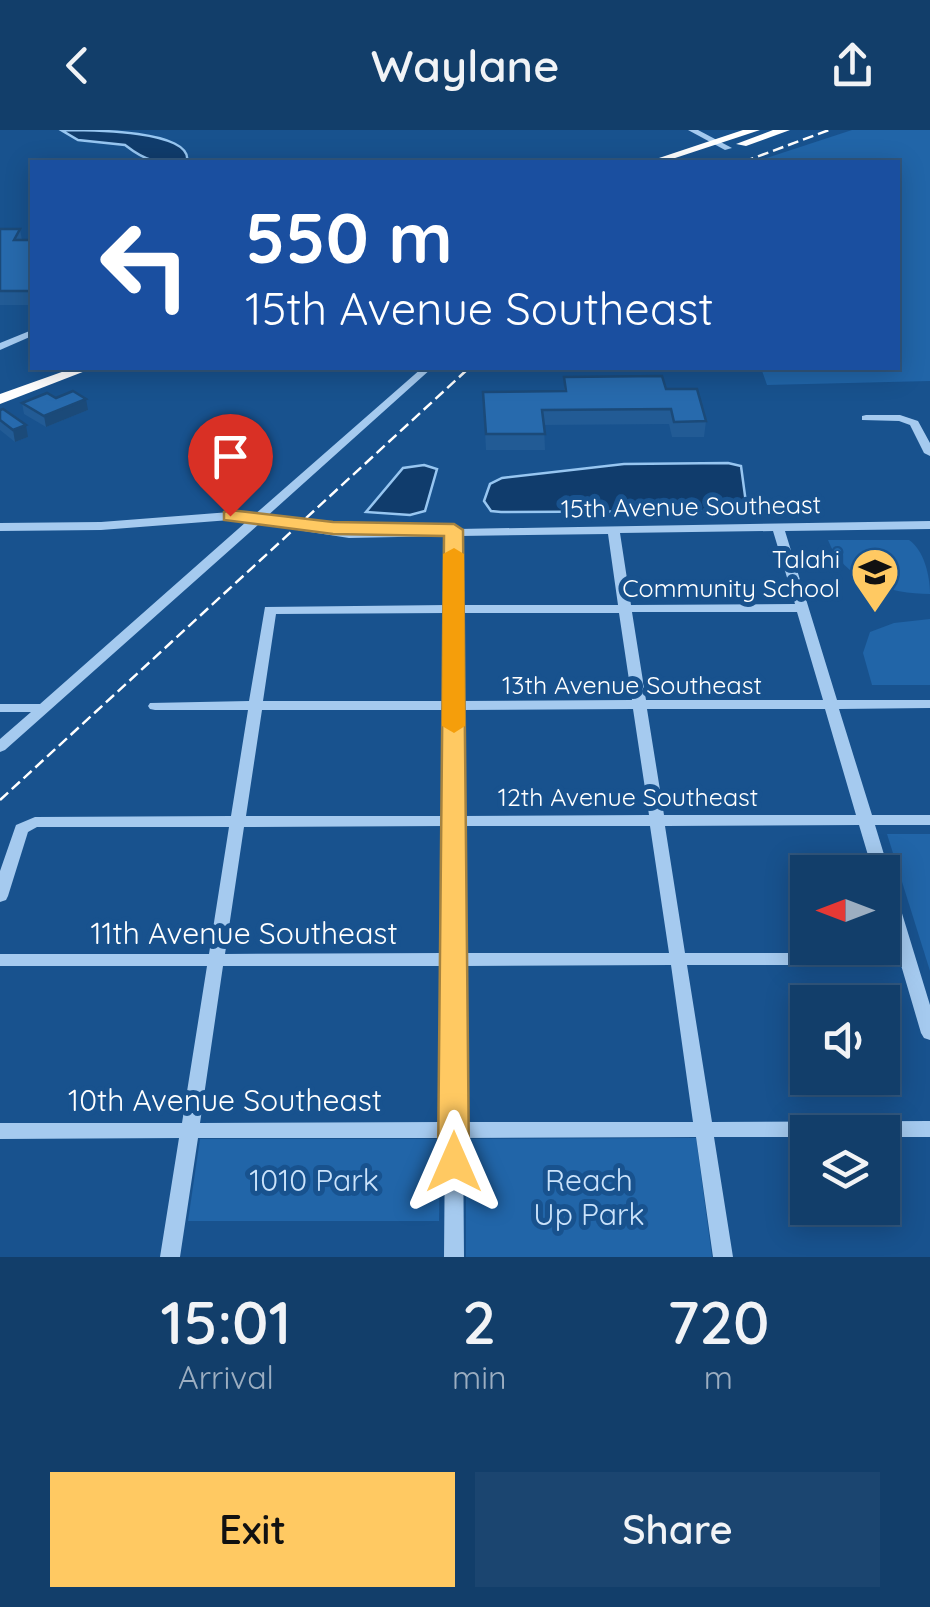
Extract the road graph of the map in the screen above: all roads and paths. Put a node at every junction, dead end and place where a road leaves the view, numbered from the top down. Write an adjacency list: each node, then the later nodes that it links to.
1 (692, 130): 4 (street)
2 (754, 130): 4 (highway)
3 (784, 130): 4 (highway)
4 (722, 145): 5 (highway); 6 (highway)
5 (660, 160)
6 (687, 160)
7 (30, 334): 8 (street)
8 (0, 347)
9 (42, 370): 12 (highway)
10 (80, 370): 13 (highway)
11 (424, 370): 16 (street)
12 (0, 385)
13 (0, 399)
14 (866, 418): 15 (street)
15 (930, 453)
16 (256, 520): 18 (street, 15th Avenue Southeast); 20 (street, 15th Avenue Southeast); 32 (street)
17 (930, 525): 19 (street, 15th Avenue Southeast)
18 (0, 527)
19 (778, 527): 21 (street, 15th Avenue Southeast); 23 (street)
20 (454, 530): 21 (street, 15th Avenue Southeast); 22 (street)
21 (613, 530): 24 (street)
22 (454, 607): 24 (street); 28 (street); 30 (street)
23 (801, 608): 24 (street); 26 (street)
24 (625, 609): 29 (street)
25 (930, 704): 26 (street, 13th Avenue Southeast)
26 (832, 705): 29 (street, 13th Avenue Southeast); 34 (street)
27 (154, 706): 28 (street, 13th Avenue Southeast)
28 (255, 706): 30 (street, 13th Avenue Southeast); 36 (street)
29 (640, 706): 30 (street, 13th Avenue Southeast); 38 (street)
30 (454, 707): 37 (street)
31 (0, 708): 32 (street)
32 (44, 708): 33 (street)
33 (0, 747)
34 (865, 820): 35 (street, 12th Avenue Southeast); 38 (street, 12th Avenue Southeast); 39 (street)
35 (930, 820)
36 (237, 821): 37 (street, 12th Avenue Southeast); 40 (street, 12th Avenue Southeast); 44 (street)
37 (454, 822): 38 (street, 12th Avenue Southeast); 45 (street)
38 (658, 822): 46 (street)
39 (876, 855)
40 (0, 896)
41 (900, 933): 42 (street)
42 (908, 959): 46 (street, 11th Avenue Southeast); 47 (street)
43 (0, 960): 44 (street, 11th Avenue Southeast)
44 (216, 960): 45 (street, 11th Avenue Southeast); 49 (street)
45 (454, 960): 46 (street, 11th Avenue Southeast); 50 (street)
46 (678, 960): 51 (street)
47 (930, 1033)
48 (930, 1128): 51 (street, 10th Avenue Southeast)
49 (190, 1130): 50 (street, 10th Avenue Southeast); 52 (street, 10th Avenue Southeast); 53 (street)
50 (454, 1130): 51 (street, 10th Avenue Southeast); 54 (street)
51 (704, 1130): 55 (street)
52 (0, 1131)
53 (170, 1257)
54 (454, 1257)
55 (723, 1257)

